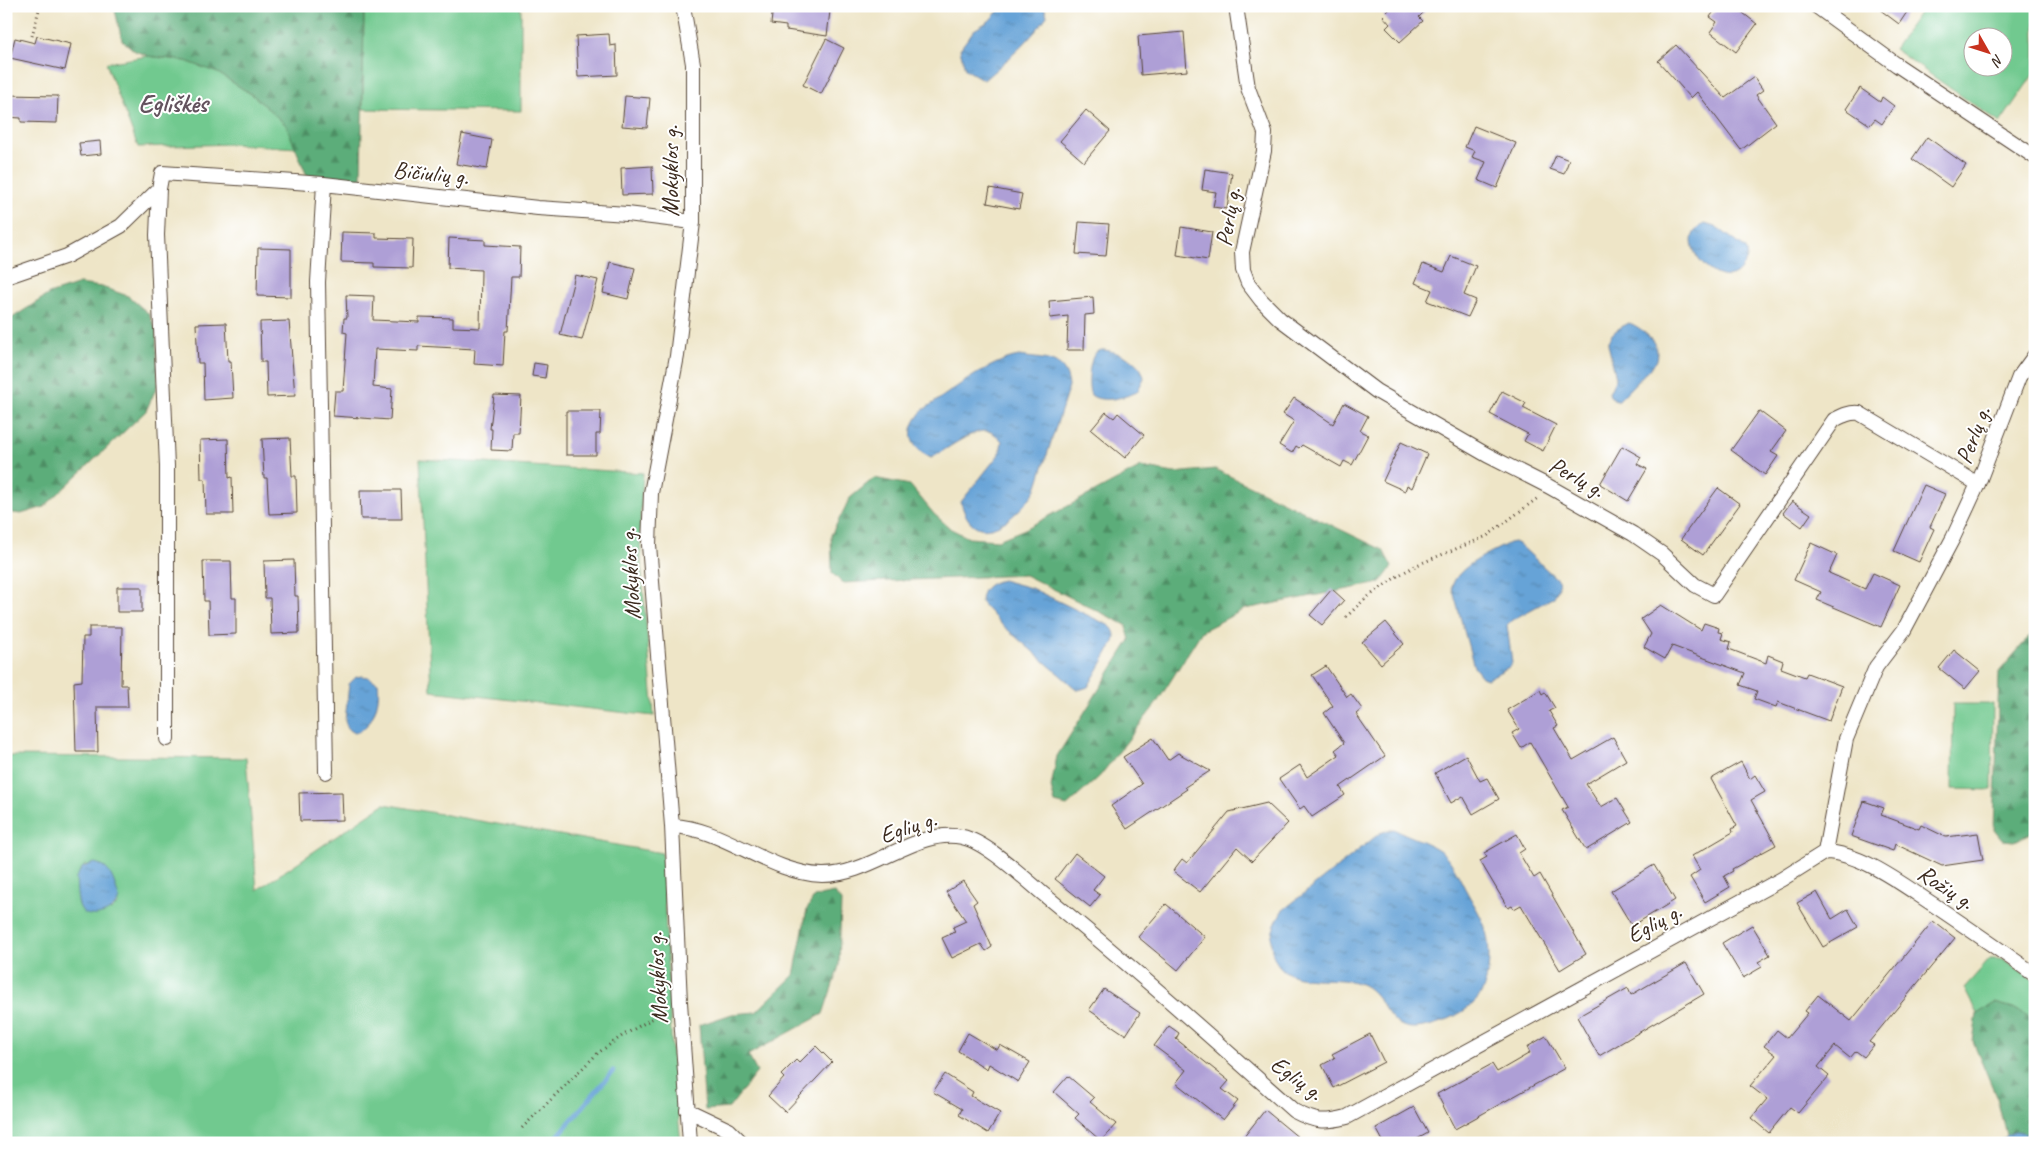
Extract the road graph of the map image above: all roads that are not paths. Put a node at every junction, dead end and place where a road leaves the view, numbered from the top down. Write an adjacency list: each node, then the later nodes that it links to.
1 (683, 6): 7 (street, Mokyklos g.)
2 (1236, 6): 10 (street, Perlų g.)
3 (1816, 6): 4 (street)
4 (2035, 157)
5 (324, 184): 6 (street, Bičiulių g.); 7 (street, Bičiulių g.); 12 (street)
6 (159, 189): 8 (street); 11 (street)
7 (693, 222): 13 (street, Mokyklos g.)
8 (6, 277)
9 (2035, 355): 10 (street, Perlų g.)
10 (1978, 484): 14 (street)
11 (167, 739)
12 (326, 772)
13 (672, 826): 14 (street, Eglių g.); 16 (street, Mokyklos g.)
14 (1825, 852): 15 (street, Rožių g.)
15 (2035, 975)
16 (688, 1110): 17 (street, Mokyklos g.); 18 (street)
17 (690, 1143)
18 (742, 1143)

